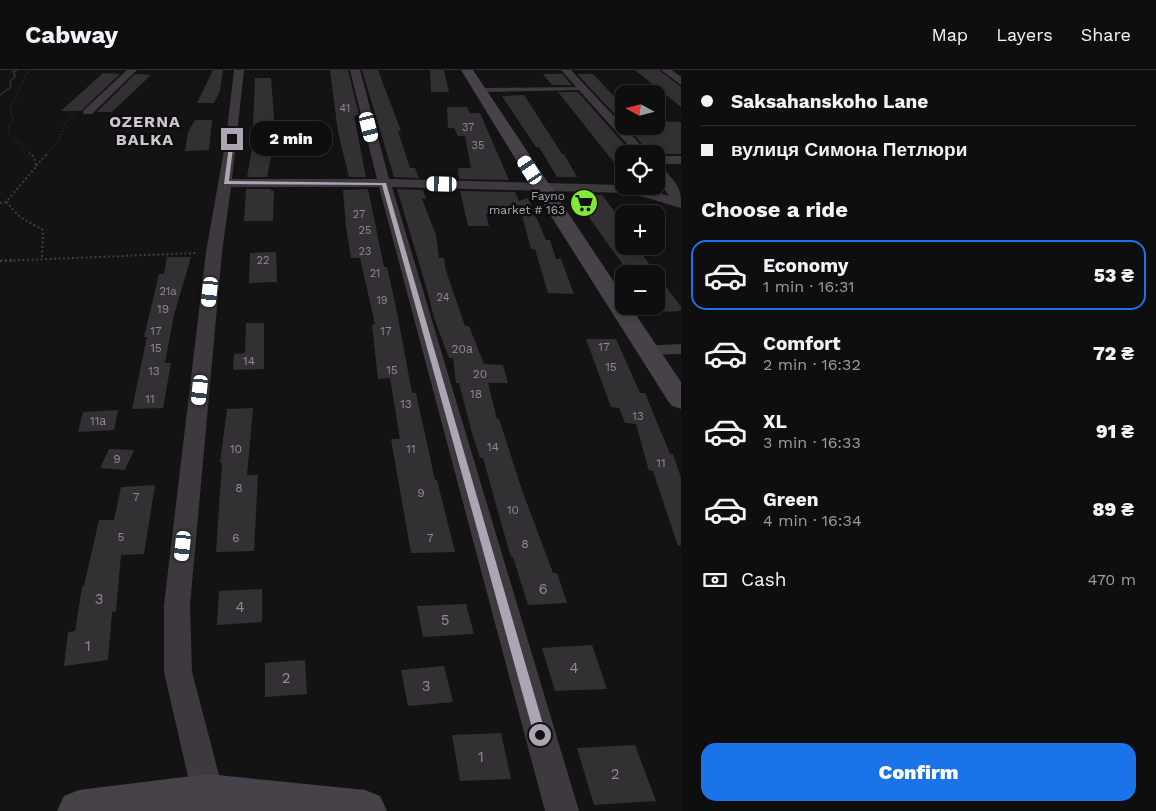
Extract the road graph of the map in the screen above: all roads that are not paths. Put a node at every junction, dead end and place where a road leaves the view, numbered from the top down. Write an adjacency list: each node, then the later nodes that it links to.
1 (132, 70): 10 (street)
2 (239, 70): 15 (street)
3 (355, 70): 16 (street)
4 (467, 70): 9 (street)
5 (566, 70): 8 (street)
6 (666, 70): 7 (street)
7 (681, 82)
8 (584, 89): 9 (lane); 11 (street)
9 (480, 90): 18 (street)
10 (88, 112)
11 (635, 145)
12 (665, 160): 13 (street)
13 (681, 160)
14 (665, 179): 17 (street)
15 (226, 183): 16 (street); 26 (street)
16 (384, 183): 18 (street); 29 (street)
17 (670, 185): 19 (street); 22 (street)
18 (540, 186): 20 (street); 24 (street)
19 (665, 186)
20 (615, 190)
21 (650, 195): 22 (street)
22 (680, 203)
23 (681, 349): 24 (street)
24 (647, 350): 25 (street)
25 (681, 401)
26 (208, 794): 27 (street); 28 (street)
27 (79, 811)
28 (365, 811)
29 (562, 811)

